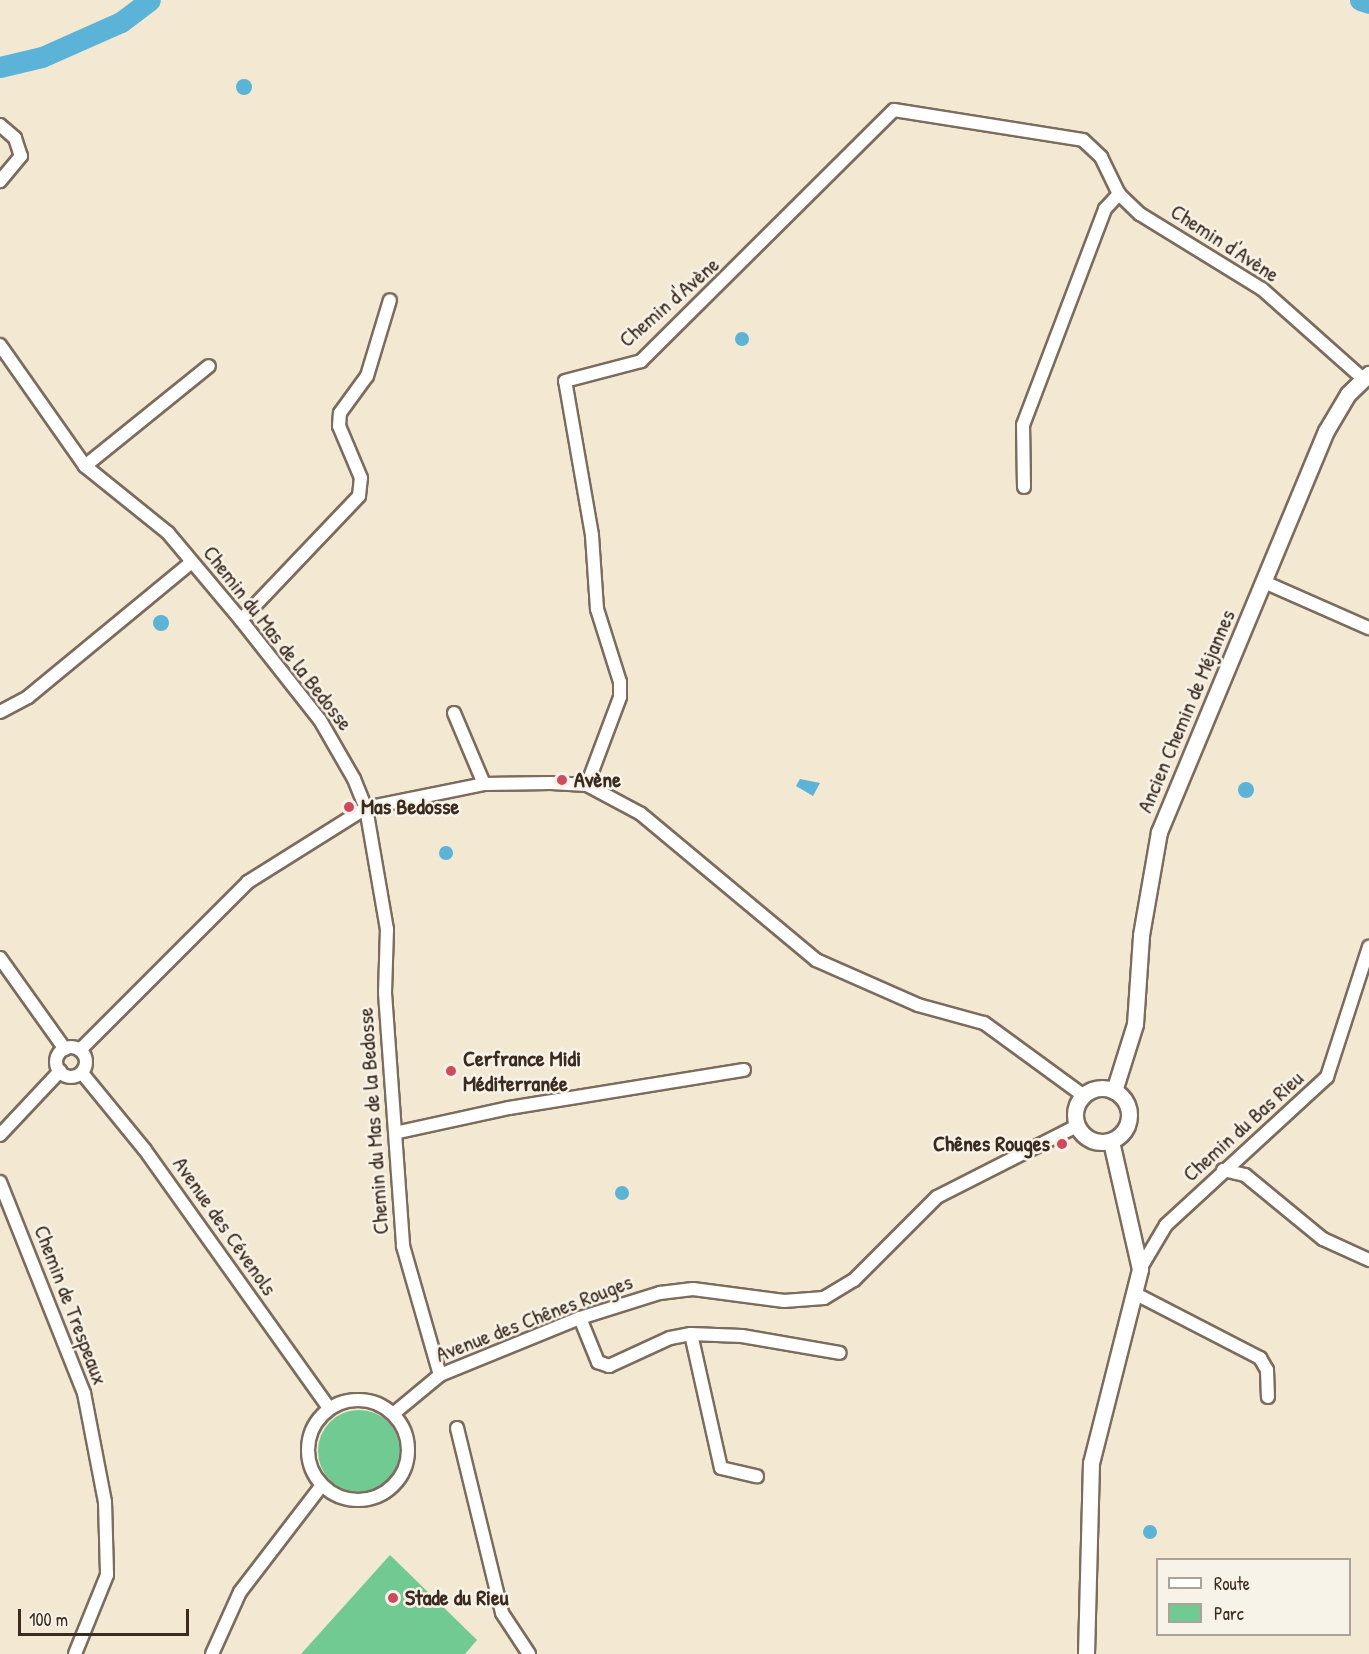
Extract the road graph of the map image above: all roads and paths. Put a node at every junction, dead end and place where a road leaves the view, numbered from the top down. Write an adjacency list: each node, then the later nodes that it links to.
1 (0, 125): 2 (street)
2 (0, 181)
3 (1119, 194): 7 (street, Chemin d'Avène); 9 (street); 17 (street, Chemin d'Avène)
4 (390, 300): 12 (street)
5 (0, 345): 8 (street, Chemin du Mas de la Bedosse)
6 (209, 366): 8 (street)
7 (1365, 376): 11 (street, Ancien Chemin de Méjannes)
8 (85, 466): 10 (street, Chemin du Mas de la Bedosse)
9 (1024, 487)
10 (192, 562): 12 (street, Chemin du Mas de la Bedosse); 14 (street)
11 (1264, 582): 13 (street); 26 (street, Ancien Chemin de Méjannes)
12 (241, 620): 18 (street, Chemin du Mas de la Bedosse)
13 (1369, 628)
14 (0, 712)
15 (454, 713): 16 (street)
16 (484, 784): 17 (street); 18 (street)
17 (587, 785): 27 (street)
18 (366, 808): 22 (street); 29 (street, Chemin du Mas de la Bedosse)
19 (1369, 947): 32 (street, Chemin du Bas Rieu)
20 (0, 958): 21 (street)
21 (65, 1049): 22 (street); 24 (street)
22 (80, 1050): 25 (street)
23 (744, 1070): 29 (street)
24 (60, 1071): 25 (street); 30 (street)
25 (82, 1072): 42 (street, Avenue des Cévenols)
26 (1114, 1091): 27 (street); 31 (street)
27 (1084, 1095): 28 (street)
28 (1077, 1126): 31 (street); 37 (street, Avenue des Chênes Rouges)
29 (399, 1132): 40 (street, Chemin du Mas de la Bedosse)
30 (0, 1135)
31 (1111, 1141): 35 (street)
32 (1223, 1170): 34 (street); 35 (street, Chemin du Bas Rieu)
33 (0, 1182): 47 (street, Chemin de Trespeaux)
34 (1369, 1260)
35 (1140, 1269): 36 (street)
36 (1136, 1294): 41 (street); 50 (street)
37 (580, 1318): 38 (street); 40 (street, Avenue des Chênes Rouges)
38 (691, 1334): 39 (street); 45 (street)
39 (840, 1353)
40 (440, 1375): 43 (street, Avenue des Chênes Rouges)
41 (1268, 1397)
42 (329, 1408): 43 (street); 46 (street)
43 (393, 1414): 46 (street)
44 (457, 1428): 49 (street)
45 (757, 1476)
46 (322, 1485): 48 (street)
47 (75, 1654)
48 (212, 1654)
49 (529, 1654)
50 (1086, 1654)

